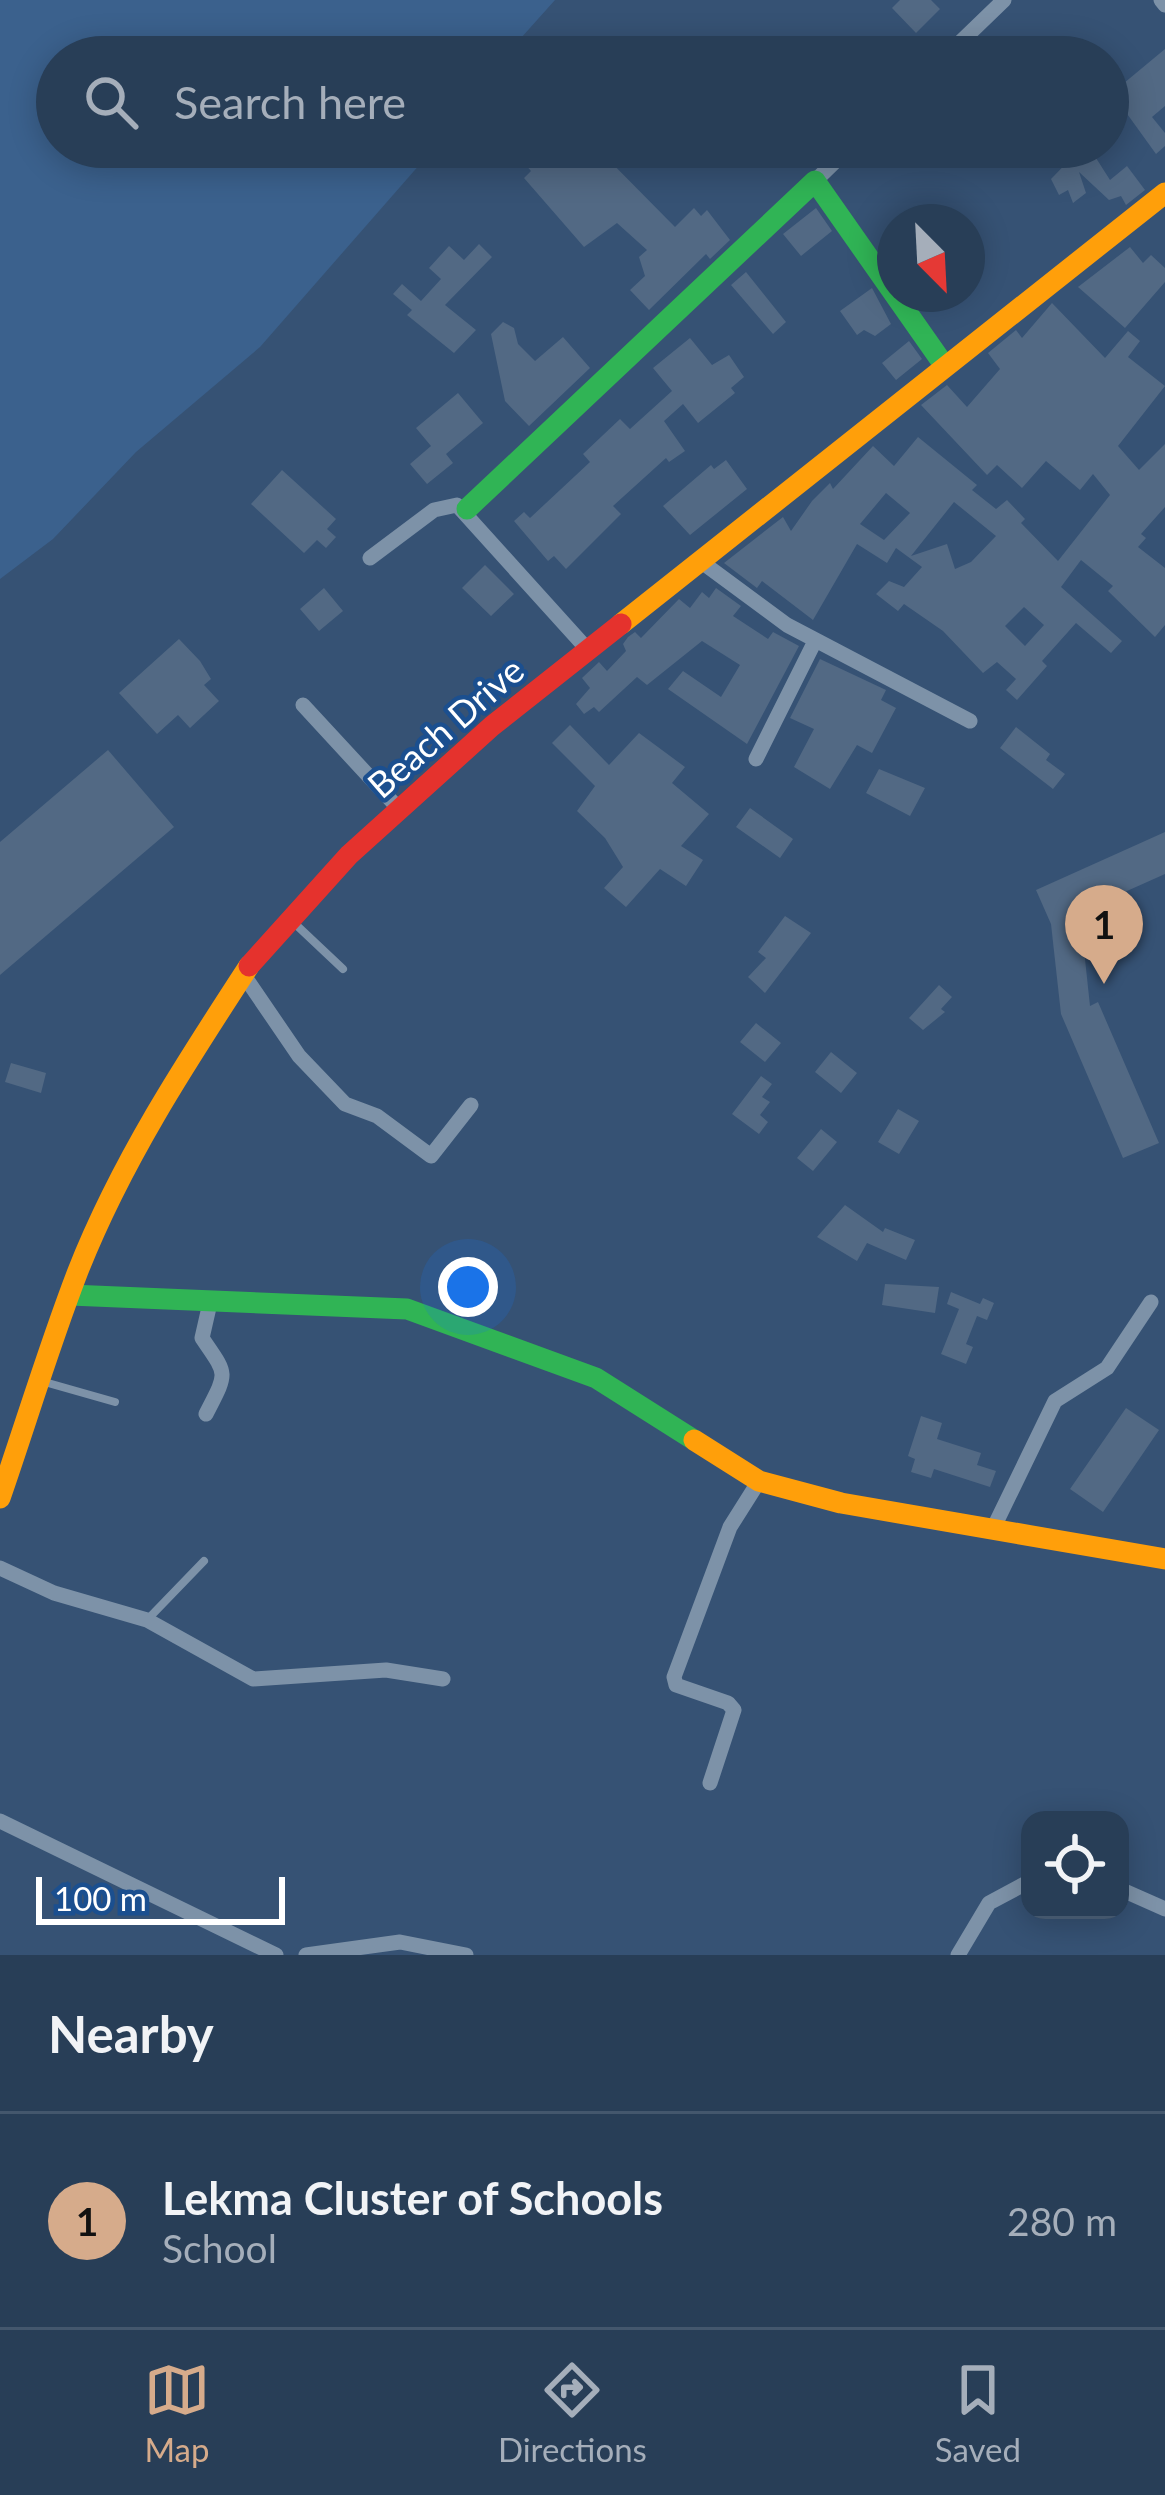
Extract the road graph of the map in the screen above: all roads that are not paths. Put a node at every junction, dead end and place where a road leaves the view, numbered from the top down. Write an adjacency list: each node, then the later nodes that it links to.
1 (1004, 0): 2 (street)
2 (967, 36)
3 (828, 168): 4 (street)
4 (815, 181): 6 (street); 7 (street)
5 (1165, 193): 6 (street, Beach Drive)
6 (944, 365): 9 (street, Beach Drive)
7 (467, 509): 8 (street); 11 (street)
8 (370, 558)
9 (699, 560): 10 (street); 11 (street, Beach Drive)
10 (815, 640): 13 (street); 14 (street)
11 (588, 650): 15 (street, Beach Drive)
12 (302, 705): 15 (street)
13 (970, 721)
14 (756, 759)
15 (399, 809): 16 (street, Beach Drive)
16 (290, 919): 17 (lane); 18 (street, Beach Drive)
17 (343, 969)
18 (243, 974): 19 (street); 20 (street, Beach Drive)
19 (471, 1106)
20 (70, 1295): 22 (street); 23 (street, Beach Drive)
21 (1151, 1302): 28 (street)
22 (210, 1303): 25 (street); 26 (street)
23 (40, 1381): 24 (lane); 27 (street, Beach Drive)
24 (115, 1402)
25 (206, 1414)
26 (759, 1481): 28 (street); 34 (street)
27 (0, 1498)
28 (992, 1531): 29 (street)
29 (1165, 1559)
30 (204, 1561): 32 (lane)
31 (0, 1568): 32 (street)
32 (147, 1619): 33 (street)
33 (443, 1679)
34 (710, 1783)
35 (0, 1821): 39 (street)
36 (1021, 1886): 42 (street)
37 (1129, 1893): 38 (street)
38 (1165, 1909)
39 (275, 1955)
40 (306, 1955): 41 (street)
41 (466, 1955)
42 (958, 1955)

